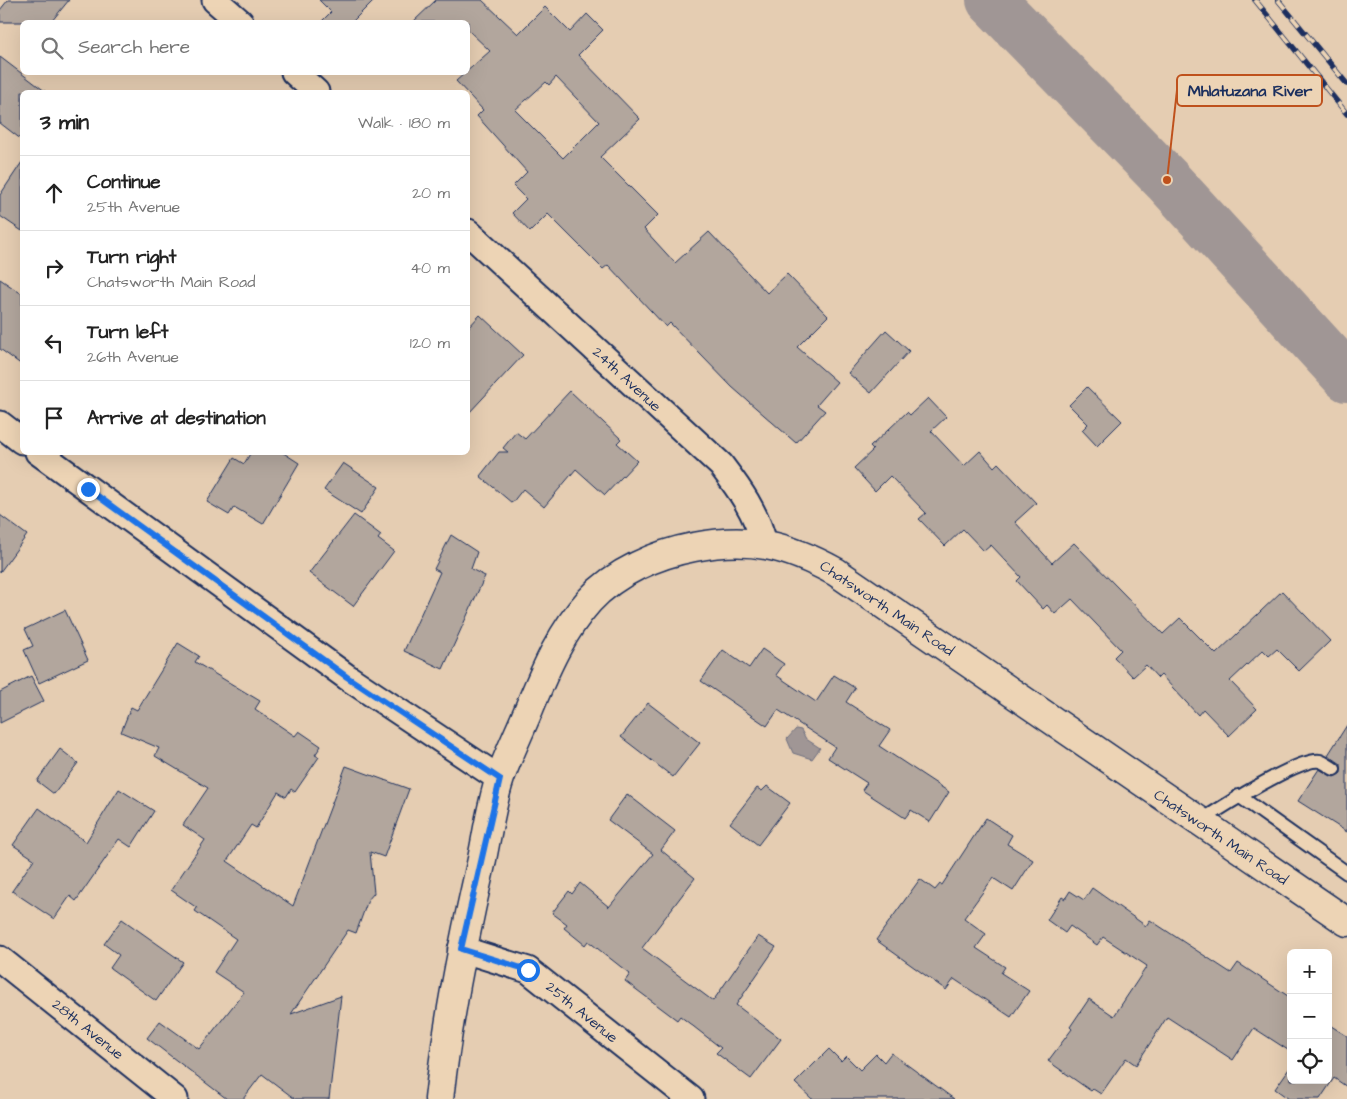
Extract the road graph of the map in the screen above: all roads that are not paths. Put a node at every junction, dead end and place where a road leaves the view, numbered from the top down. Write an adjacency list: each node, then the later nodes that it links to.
1 (215, 0): 2 (street)
2 (238, 20)
3 (297, 75): 4 (street)
4 (314, 90)
5 (470, 234): 9 (street, 24th Avenue)
6 (0, 424): 7 (street)
7 (20, 439)
8 (42, 455): 11 (street)
9 (764, 543): 11 (street, Chatsworth Main Road); 13 (street, Chatsworth Main Road)
10 (1334, 769): 12 (lane)
11 (500, 779): 16 (street, Chatsworth Main Road)
12 (1239, 796): 13 (lane); 14 (lane)
13 (1199, 822): 15 (street, Chatsworth Main Road)
14 (1347, 873)
15 (1347, 922)
16 (461, 949): 19 (street, Chatsworth Main Road); 20 (street, 25th Avenue)
17 (0, 959): 18 (street, 28th Avenue)
18 (176, 1099)
19 (439, 1099)
20 (691, 1099)

